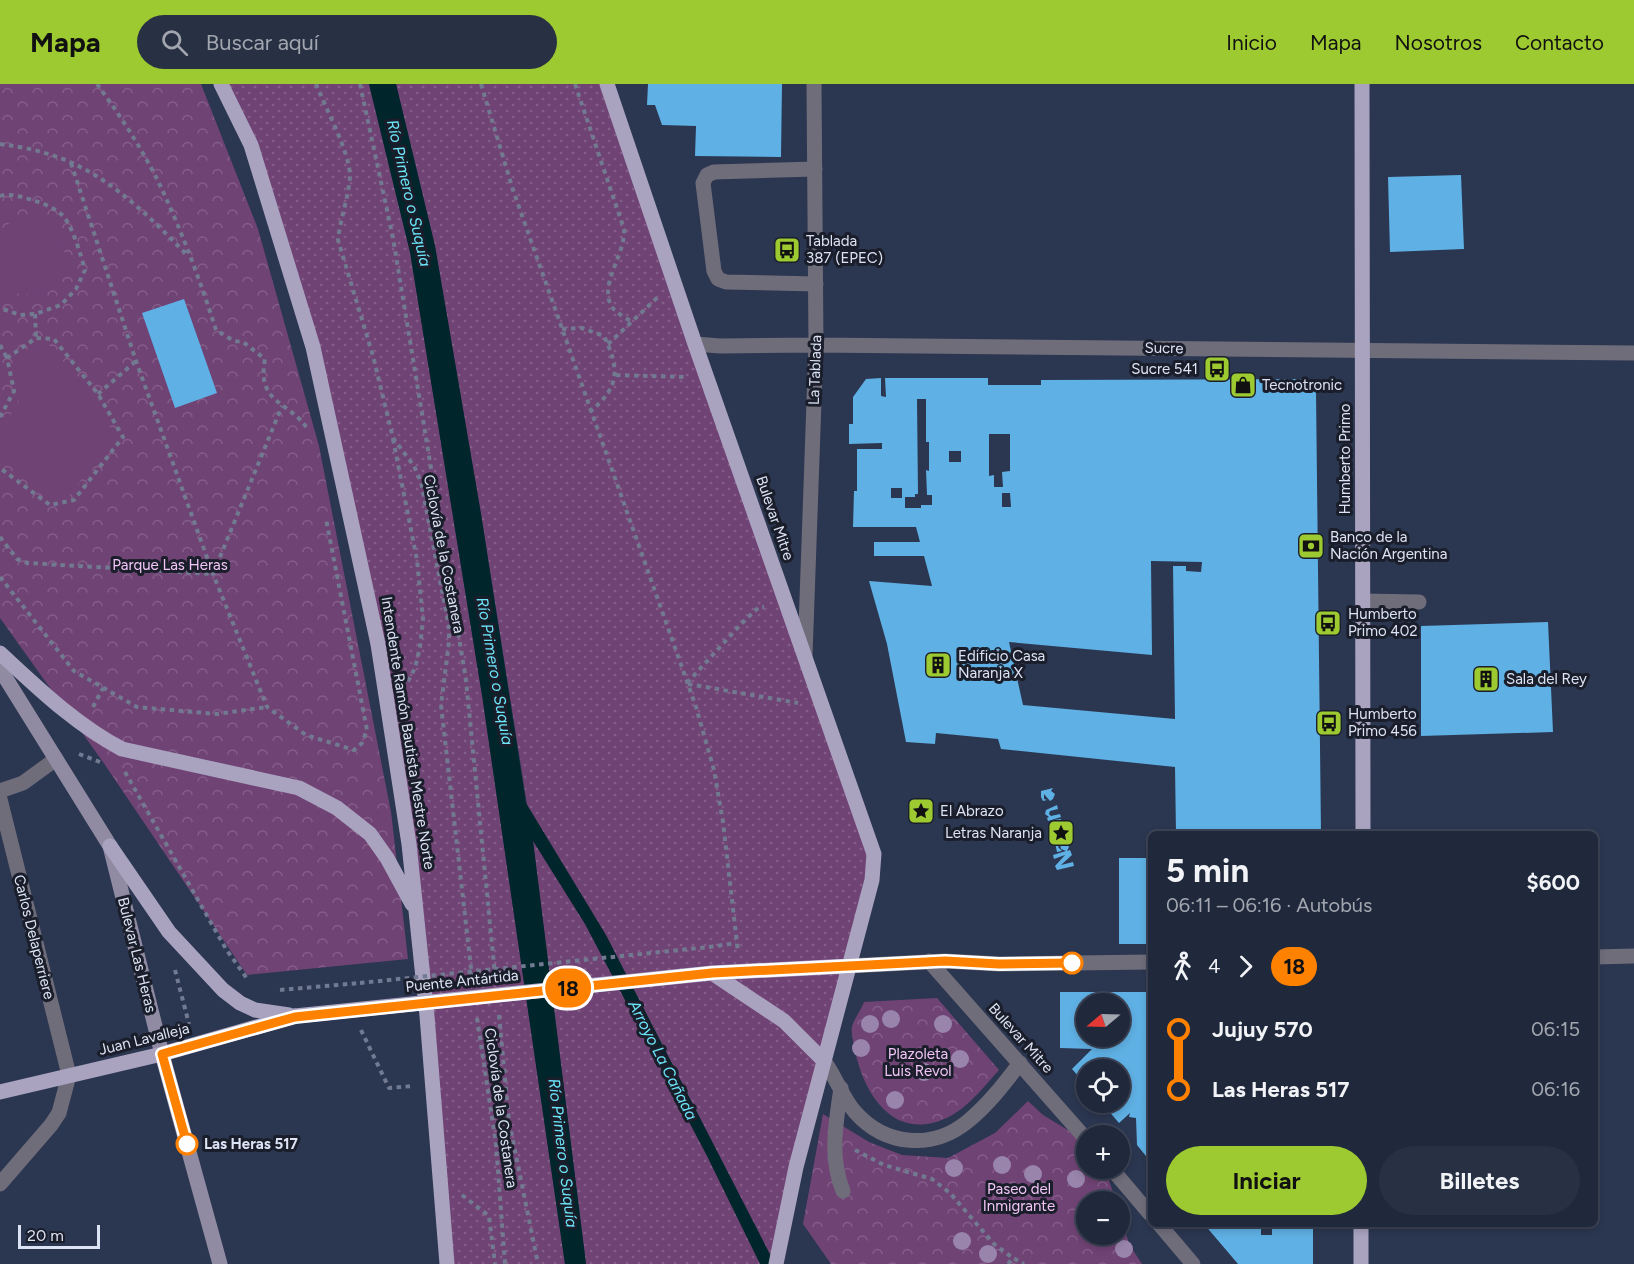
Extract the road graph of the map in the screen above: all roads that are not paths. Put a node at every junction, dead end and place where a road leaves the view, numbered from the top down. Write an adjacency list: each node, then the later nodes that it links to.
1 (221, 84): 21 (main road, Intendente Ramón Bautista Mestre Norte)
2 (608, 84): 7 (main road, Bulevar Mitre)
3 (814, 84): 5 (street, La Tablada)
4 (1362, 84): 9 (main road, Humberto Primo)
5 (815, 170): 6 (street, La Tablada); 6 (street)
6 (816, 284): 8 (street, La Tablada)
7 (695, 344): 8 (street, Sucre); 14 (main road, Bulevar Mitre)
8 (816, 345): 9 (street, Sucre); 14 (street, La Tablada)
9 (1363, 350): 10 (street, Sucre); 11 (main road, Humberto Primo)
10 (1634, 353)
11 (1363, 601): 12 (street); 19 (main road, Humberto Primo)
12 (1419, 602)
13 (0, 653): 21 (main road)
14 (805, 656): 26 (main road, Bulevar Mitre)
15 (0, 669): 16 (main road, Bulevar Las Heras)
16 (56, 759): 17 (street); 20 (main road, Bulevar Las Heras)
17 (0, 790)
18 (0, 799): 32 (street, Carlos Delaperriere)
19 (1363, 831)
20 (110, 846): 28 (main road); 29 (main road, Bulevar Las Heras)
21 (416, 912): 43 (main road, Intendente Ramón Bautista Mestre Norte)
22 (1634, 956): 23 (street)
23 (1598, 957)
24 (929, 961): 25 (street); 26 (street); 31 (street, Bulevar Mitre)
25 (1148, 962)
26 (849, 966): 27 (main road, Puente Antártida); 30 (main road)
27 (712, 973): 28 (main road, Puente Antártida, bridge); 30 (main road)
28 (295, 1017): 29 (main road, Juan Lavalleja)
29 (162, 1054): 32 (main road, Juan Lavalleja); 42 (main road, Bulevar Las Heras)
30 (824, 1061): 33 (street); 44 (main road)
31 (1020, 1063): 33 (street); 35 (street, Bulevar Mitre)
32 (69, 1075): 34 (main road, Juan Lavalleja); 37 (street)
33 (841, 1088): 38 (street)
34 (0, 1092)
35 (1076, 1127)
36 (1120, 1179): 39 (street)
37 (0, 1184)
38 (843, 1191)
39 (1148, 1212)
40 (1162, 1227): 45 (street)
41 (1361, 1227): 46 (main road)
42 (220, 1264)
43 (447, 1264)
44 (776, 1264)
45 (1193, 1264)
46 (1361, 1264)

